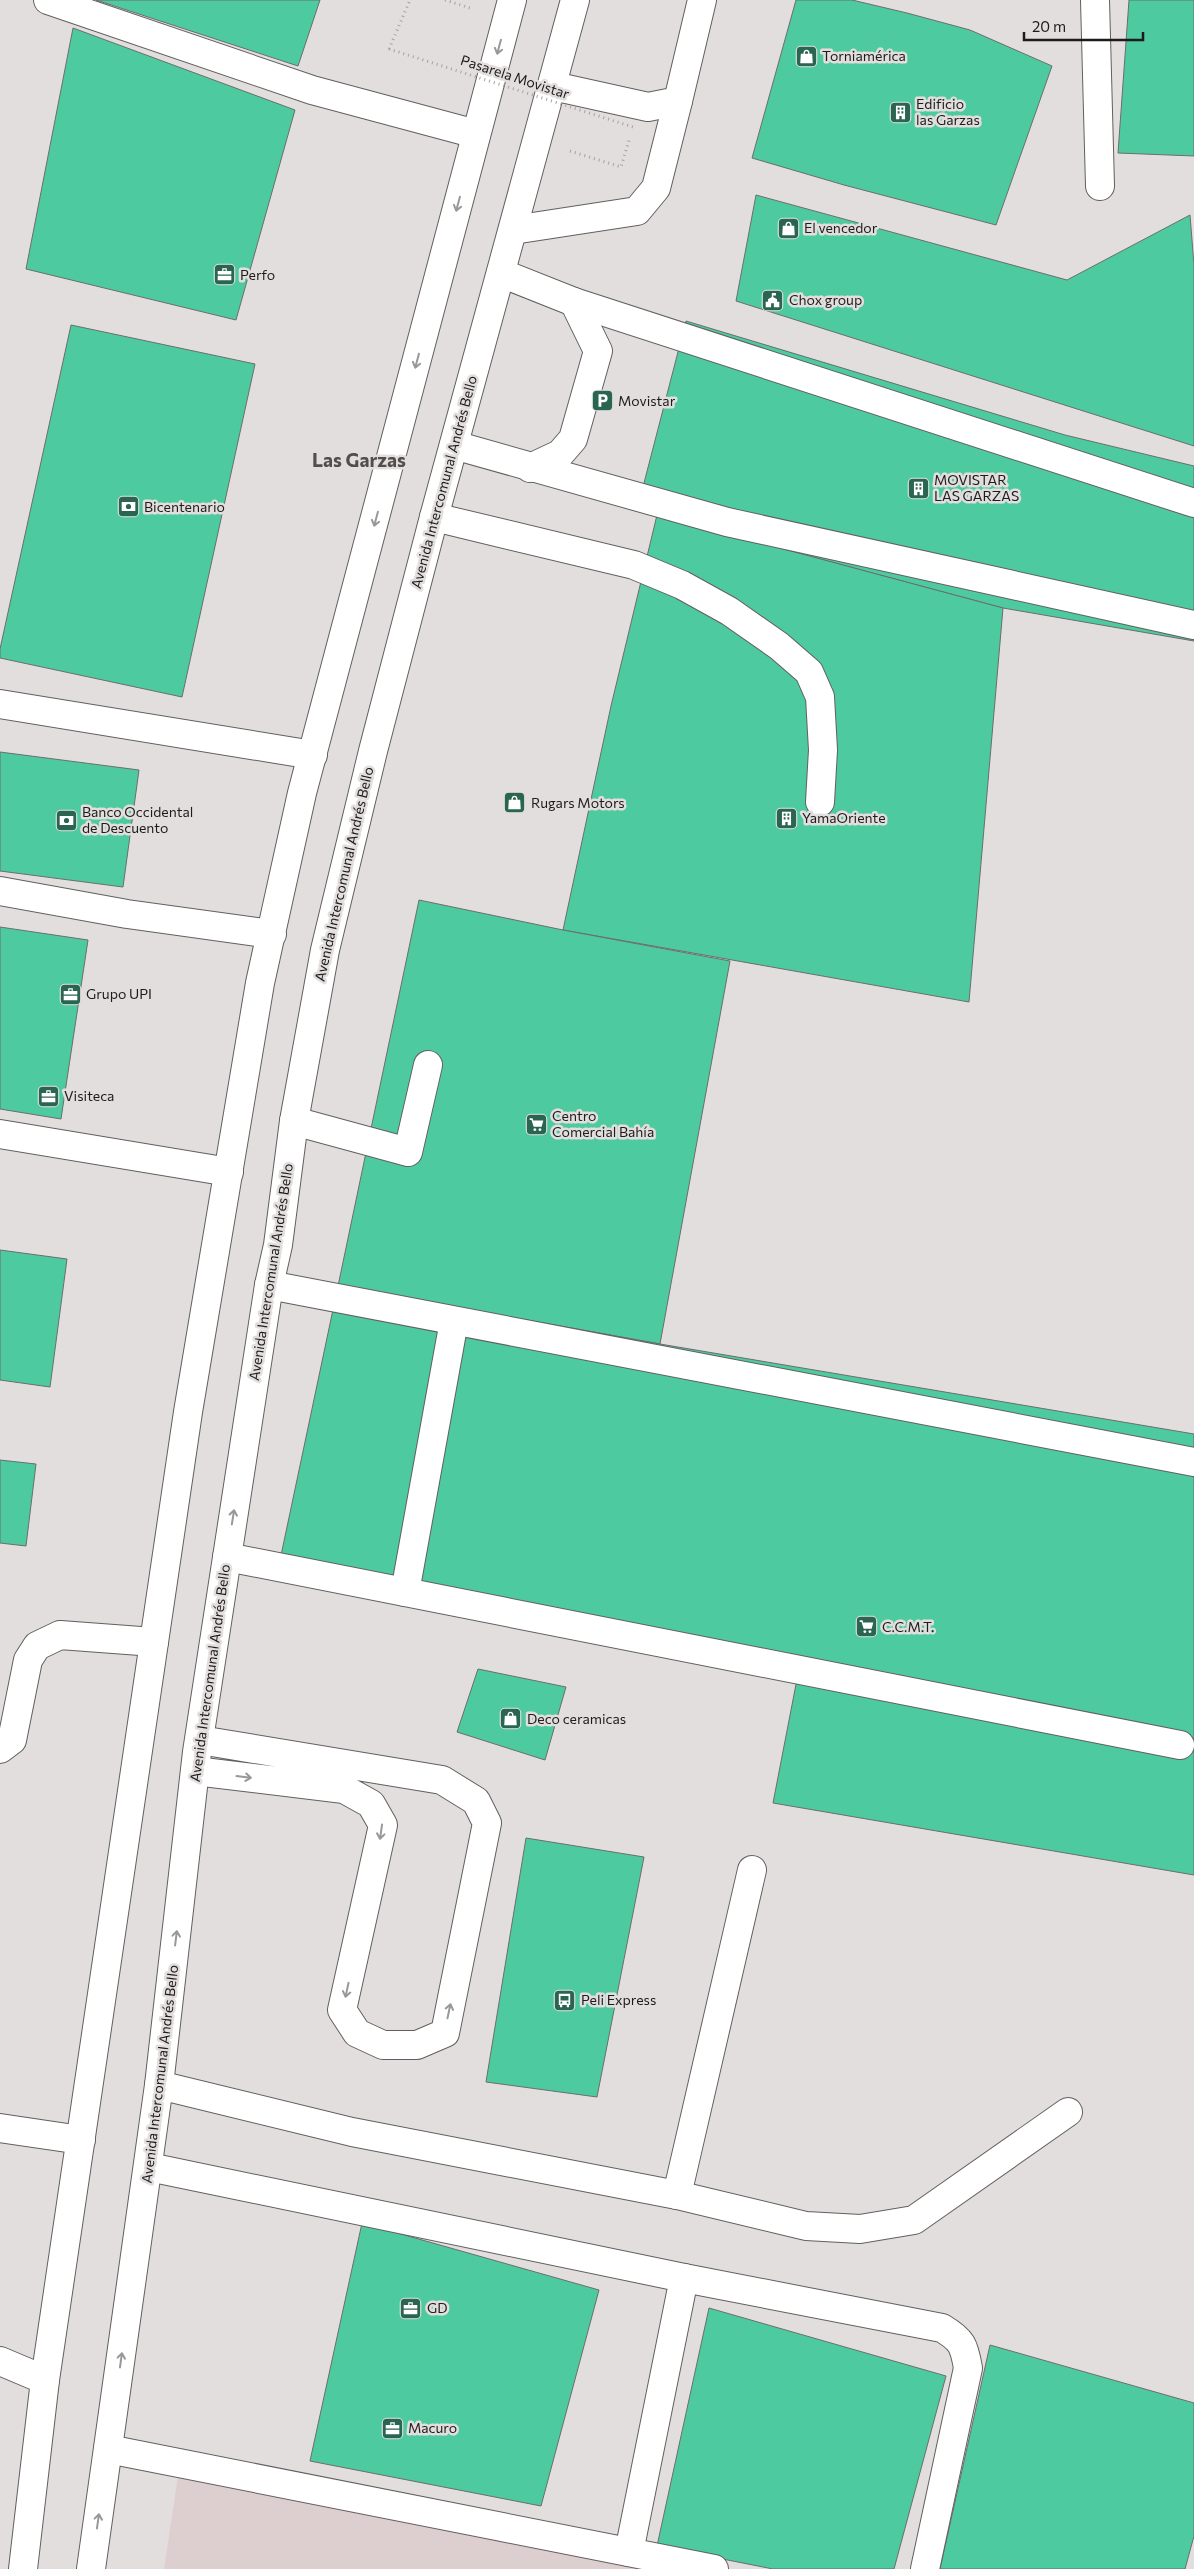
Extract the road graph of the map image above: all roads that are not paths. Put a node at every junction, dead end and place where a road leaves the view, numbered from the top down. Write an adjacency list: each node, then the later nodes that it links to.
1 (48, 0): 8 (main road)
2 (512, 0): 8 (main road, one-way to 8)
3 (575, 0): 6 (main road, Avenida Intercomunal Andrés Bello)
4 (702, 0): 7 (main road)
5 (1096, 0): 9 (main road)
6 (553, 86): 7 (main road); 10 (main road, Avenida Intercomunal Andrés Bello)
7 (678, 100): 10 (main road)
8 (476, 134): 19 (main road, one-way to 19)
9 (1100, 186)
10 (513, 230): 11 (main road, Avenida Intercomunal Andrés Bello)
11 (501, 273): 12 (main road); 13 (main road, Avenida Intercomunal Andrés Bello)
12 (574, 302): 14 (main road); 15 (main road)
13 (454, 445): 14 (main road); 16 (main road, Avenida Intercomunal Andrés Bello)
14 (530, 468): 17 (main road)
15 (1194, 503)
16 (434, 517): 20 (main road); 24 (main road, Avenida Intercomunal Andrés Bello)
17 (1194, 625)
18 (0, 704): 19 (main road)
19 (313, 755): 22 (main road)
20 (820, 802)
21 (0, 891): 22 (main road)
22 (272, 934): 26 (main road)
23 (428, 1066): 24 (main road)
24 (294, 1121): 27 (main road, Avenida Intercomunal Andrés Bello)
25 (0, 1134): 26 (main road)
26 (230, 1172): 32 (main road)
27 (269, 1285): 28 (main road); 30 (main road, Avenida Intercomunal Andrés Bello, one-way to 27)
28 (454, 1321): 29 (main road); 31 (main road)
29 (1194, 1462)
30 (227, 1557): 31 (main road); 33 (main road, Avenida Intercomunal Andrés Bello)
31 (405, 1592): 34 (main road)
32 (154, 1642): 35 (main road); 41 (main road)
33 (200, 1740): 36 (main road, Avenida Intercomunal Andrés Bello); 36 (main road, one-way to 33)
34 (1180, 1745)
35 (0, 1749)
36 (196, 1771): 38 (main road, Avenida Intercomunal Andrés Bello, one-way to 36)
37 (752, 1870): 43 (main road)
38 (160, 2085): 42 (main road, Avenida Intercomunal Andrés Bello); 43 (main road)
39 (1068, 2112): 43 (main road)
40 (0, 2128): 41 (main road)
41 (81, 2140): 46 (main road)
42 (149, 2168): 44 (main road); 47 (main road, Avenida Intercomunal Andrés Bello, one-way to 42)
43 (677, 2195)
44 (684, 2278): 48 (main road); 52 (main road)
45 (0, 2361): 46 (main road)
46 (45, 2380): 49 (main road)
47 (108, 2449): 48 (main road); 50 (main road, Avenida Intercomunal Andrés Bello, one-way to 47)
48 (629, 2552): 51 (main road)
49 (23, 2569)
50 (91, 2569)
51 (714, 2569)
52 (925, 2569)

